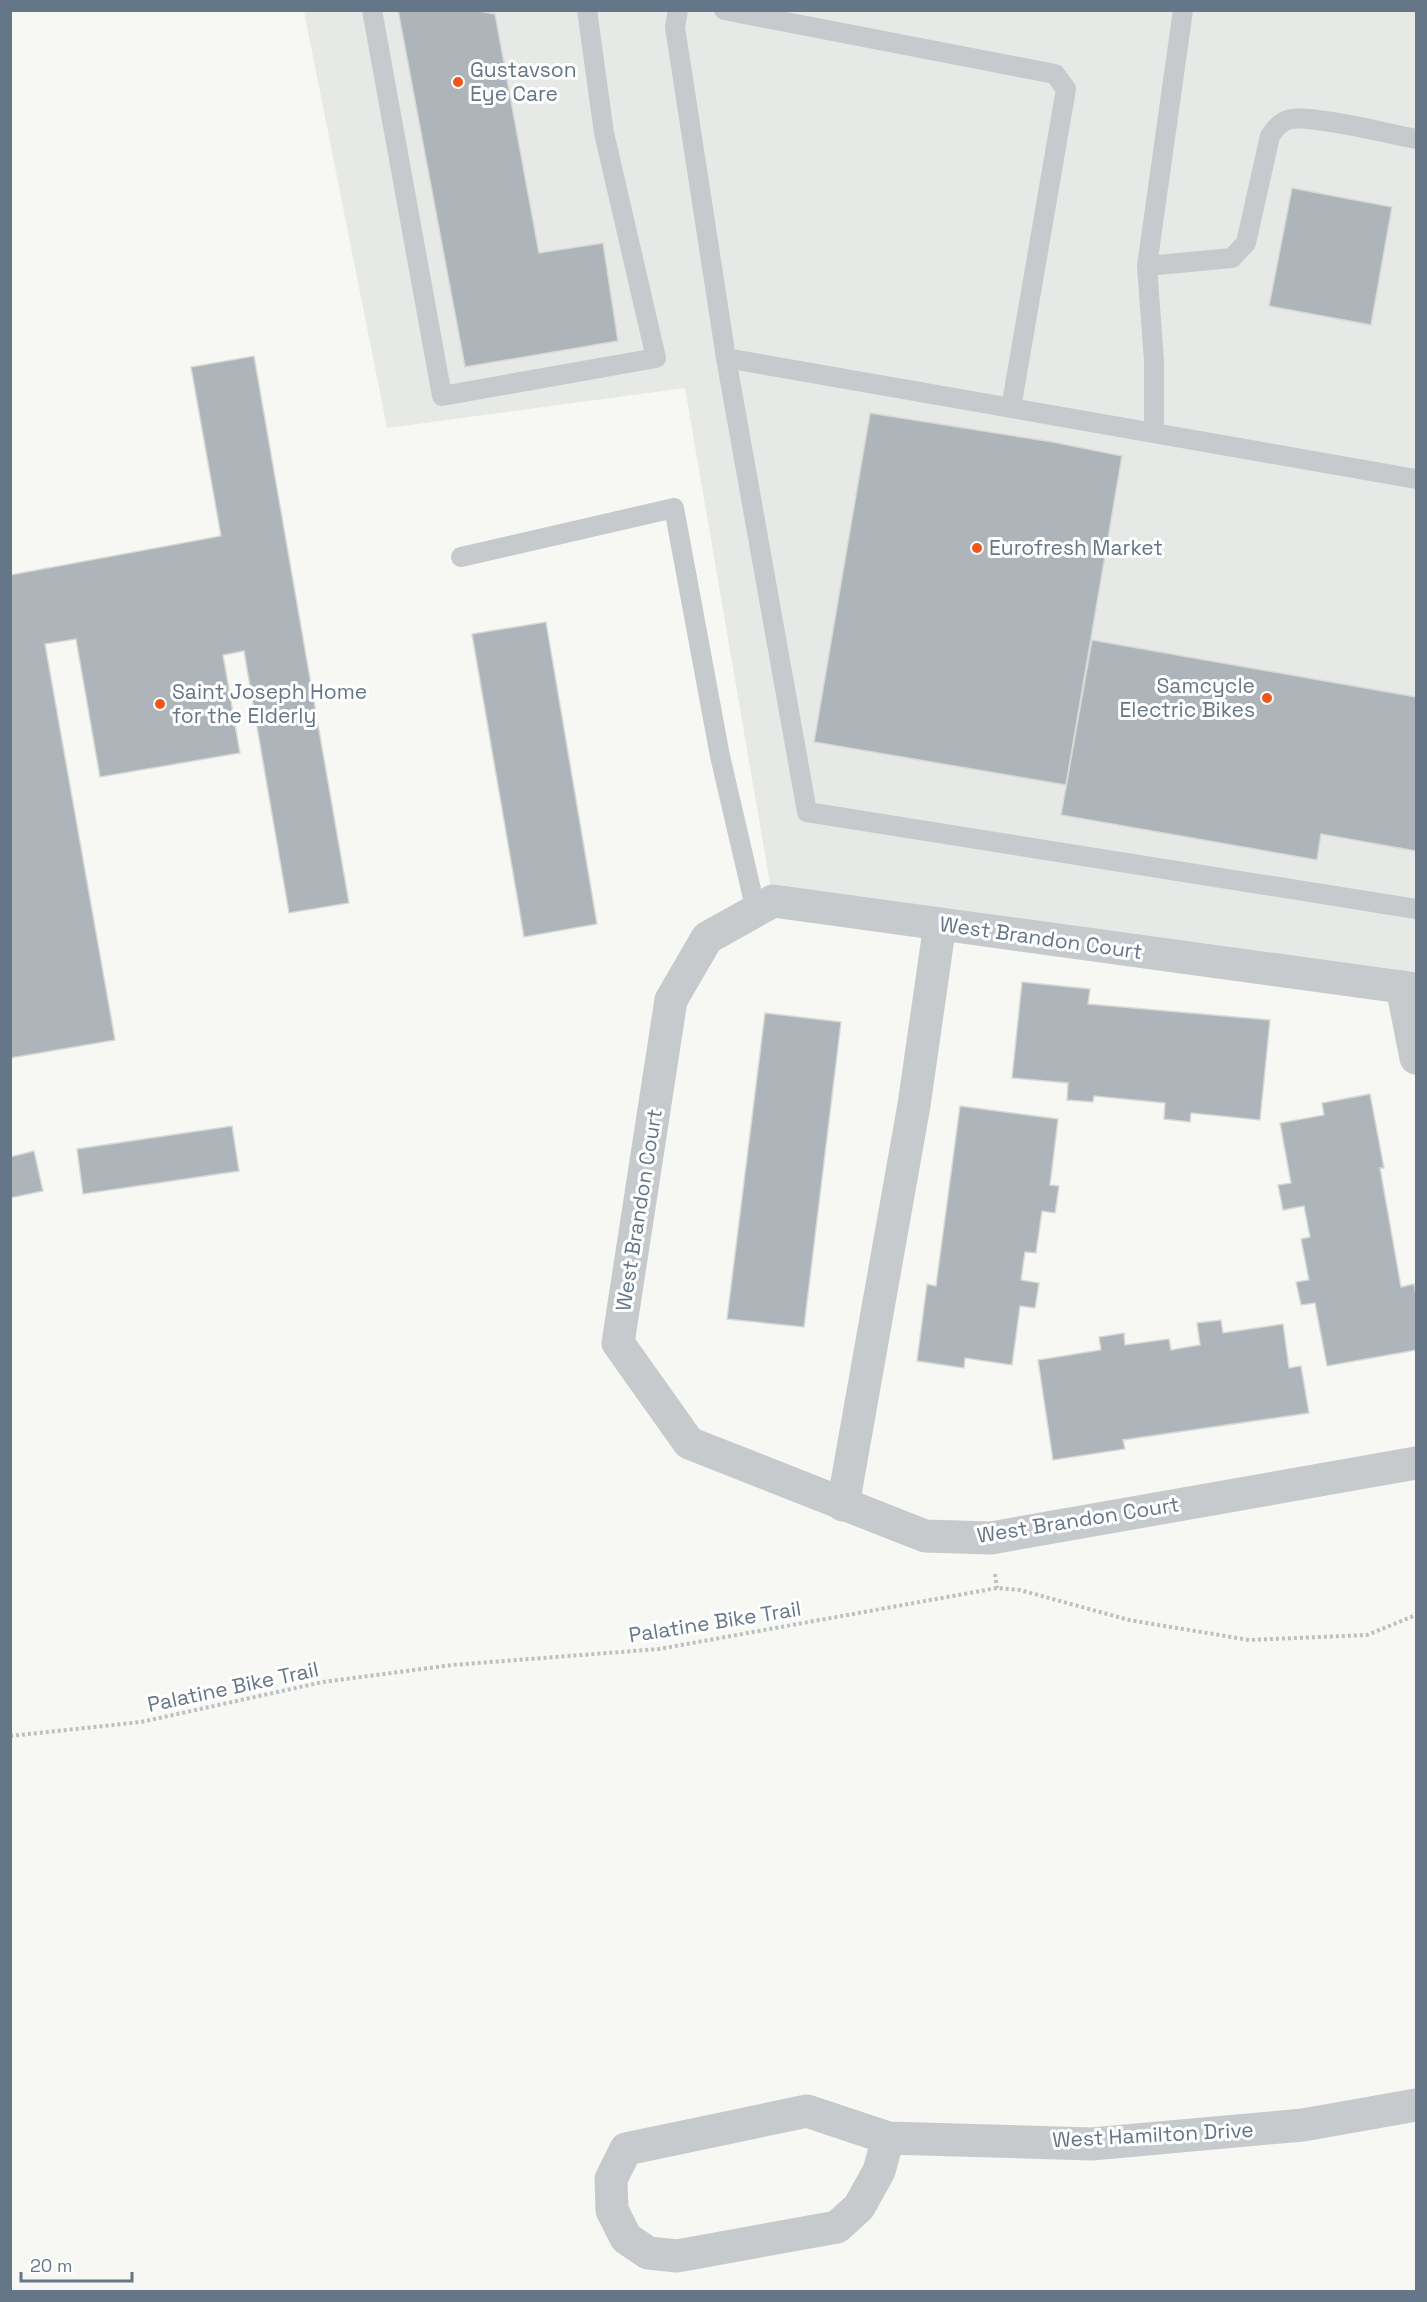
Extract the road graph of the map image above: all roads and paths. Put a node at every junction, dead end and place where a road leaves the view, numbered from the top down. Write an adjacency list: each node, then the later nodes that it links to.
1 (372, 10): 2 (lane)
2 (587, 10)
3 (678, 10): 8 (lane)
4 (724, 10): 9 (lane)
5 (1183, 10): 7 (lane)
6 (1416, 139): 7 (lane)
7 (1147, 266): 10 (lane)
8 (726, 358): 9 (lane); 13 (lane)
9 (1011, 408): 10 (lane)
10 (1154, 433): 11 (lane)
11 (1416, 479)
12 (461, 557): 14 (lane)
13 (1416, 909)
14 (756, 911): 15 (street, West Brandon Court); 19 (street, West Brandon Court)
15 (940, 924): 16 (street, West Brandon Court); 19 (street)
16 (1409, 988): 17 (street)
17 (1416, 1058)
18 (1416, 1463): 19 (street, West Brandon Court)
19 (843, 1505)
20 (1416, 1615): 21 (path, Palatine Bike Trail)
21 (10, 1736)
22 (1416, 2105): 23 (street, West Hamilton Drive)
23 (888, 2138): 23 (street, West Hamilton Drive)

